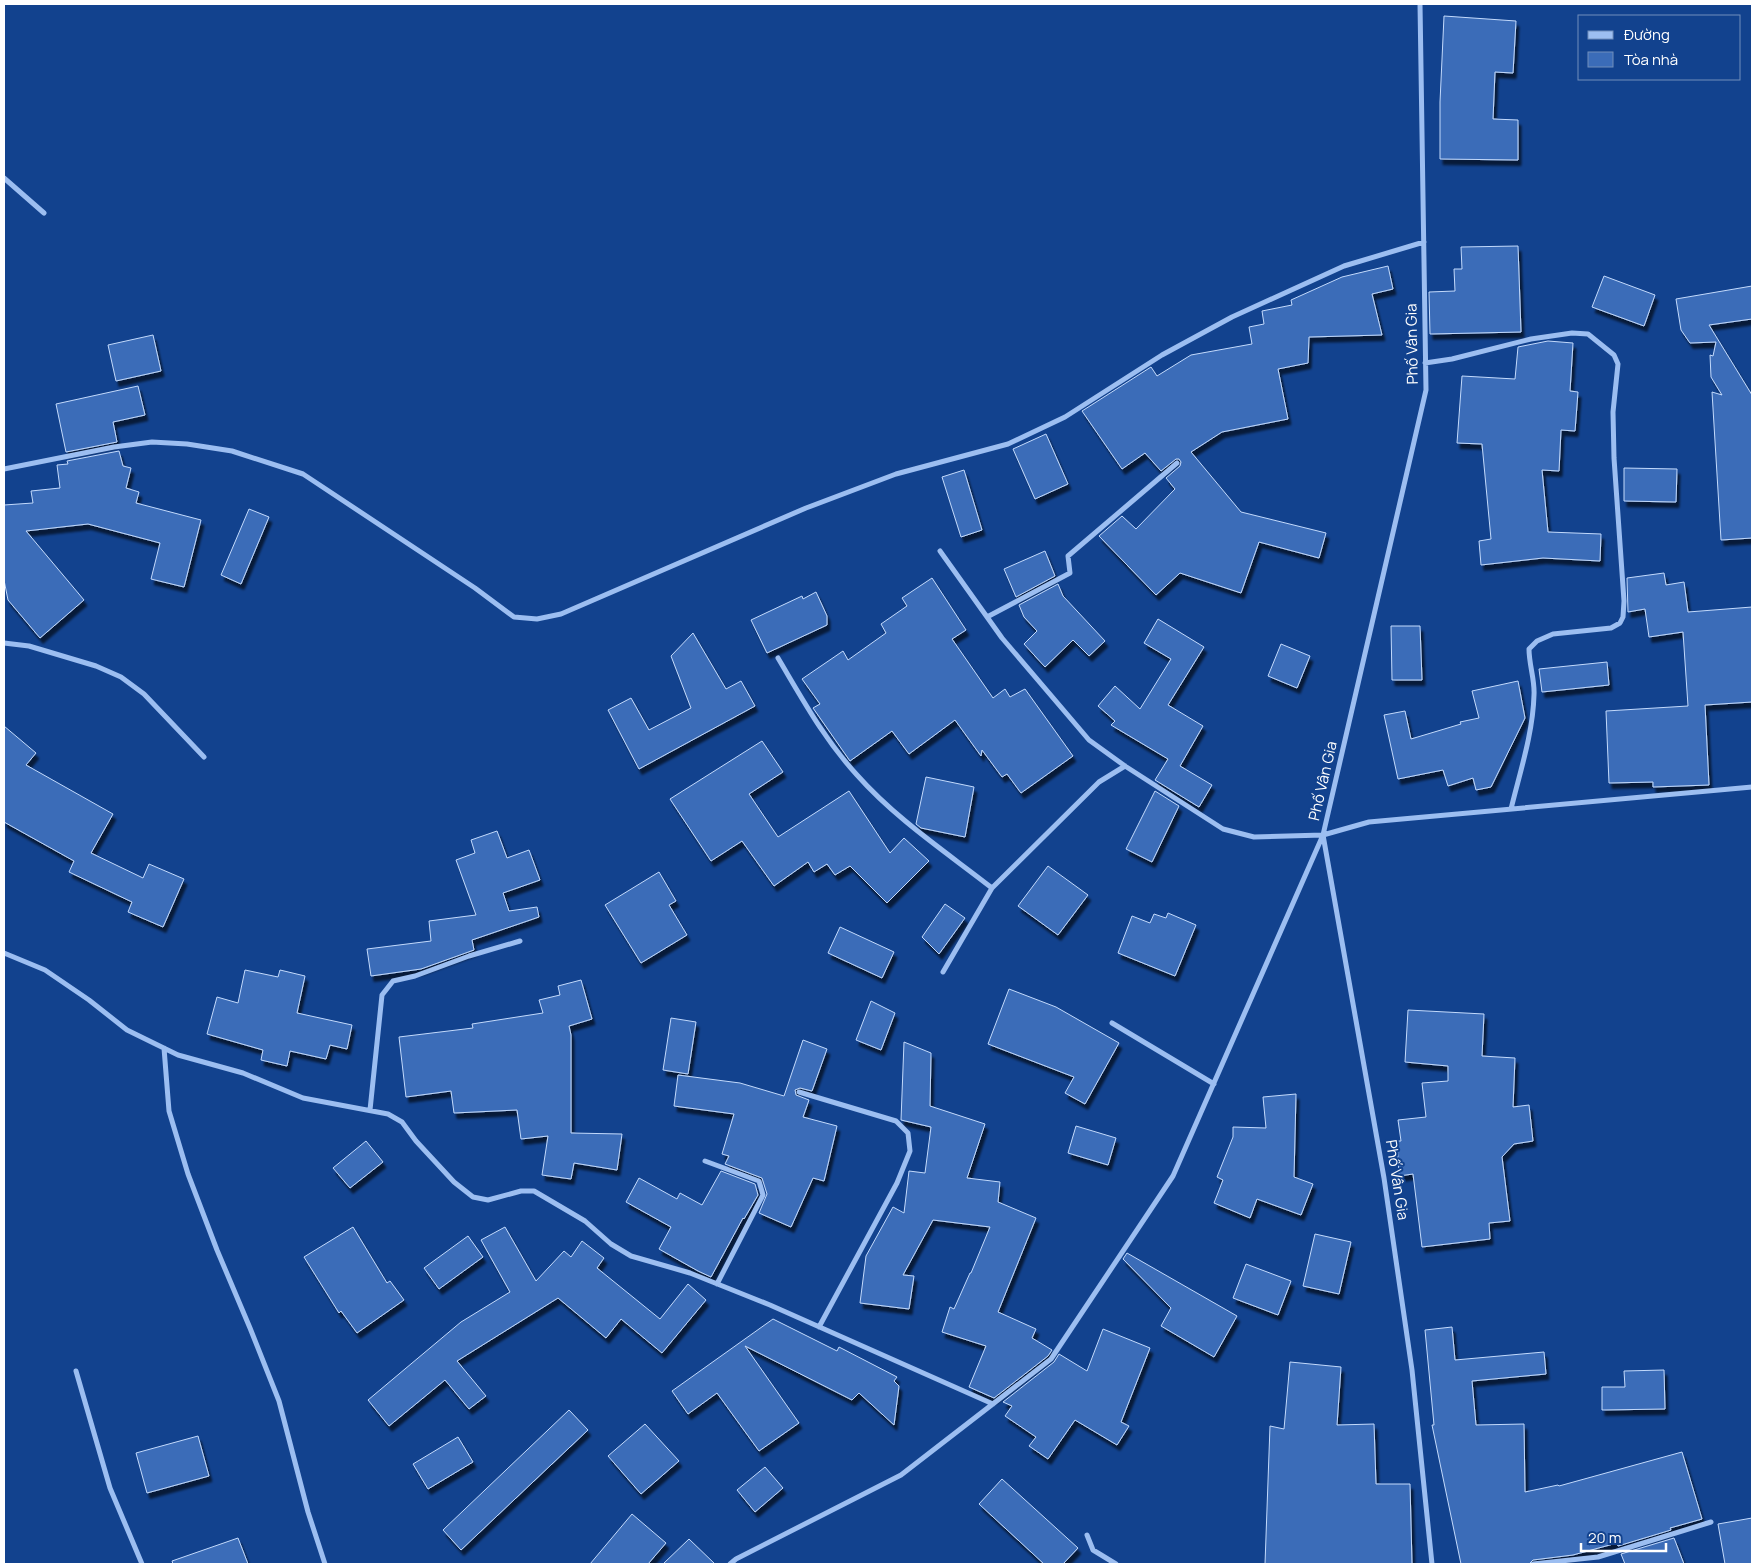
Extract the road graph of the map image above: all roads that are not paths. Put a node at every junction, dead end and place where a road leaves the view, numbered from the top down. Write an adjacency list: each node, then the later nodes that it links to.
1 (1420, 4): 4 (street, Phố Vân Gia)
2 (4, 178): 3 (street)
3 (44, 213)
4 (1424, 242): 5 (street, Phố Vân Gia); 7 (street)
5 (1425, 363): 15 (street); 16 (street, Phố Vân Gia)
6 (1177, 463): 9 (street)
7 (4, 468)
8 (940, 551): 9 (street)
9 (987, 617): 13 (street)
10 (4, 643): 12 (street)
11 (778, 658): 17 (street)
12 (204, 757)
13 (1125, 766): 16 (street); 17 (street)
14 (1752, 787): 15 (street)
15 (1511, 809): 16 (street)
16 (1323, 835): 23 (street); 37 (street, Phố Vân Gia)
17 (992, 888): 20 (street)
18 (520, 941): 25 (street)
19 (4, 953): 22 (street)
20 (943, 972)
21 (1112, 1022): 23 (street)
22 (164, 1048): 25 (street); 34 (street)
23 (1214, 1084): 30 (street)
24 (799, 1092): 28 (street)
25 (370, 1110): 27 (street)
26 (705, 1161): 27 (street)
27 (717, 1284): 28 (street)
28 (819, 1327): 30 (street)
29 (76, 1372): 33 (street)
30 (993, 1404): 35 (street)
31 (1711, 1522): 38 (street)
32 (1087, 1535): 36 (street)
33 (142, 1564)
34 (325, 1564)
35 (730, 1564)
36 (1116, 1564)
37 (1432, 1564)
38 (1534, 1564)

